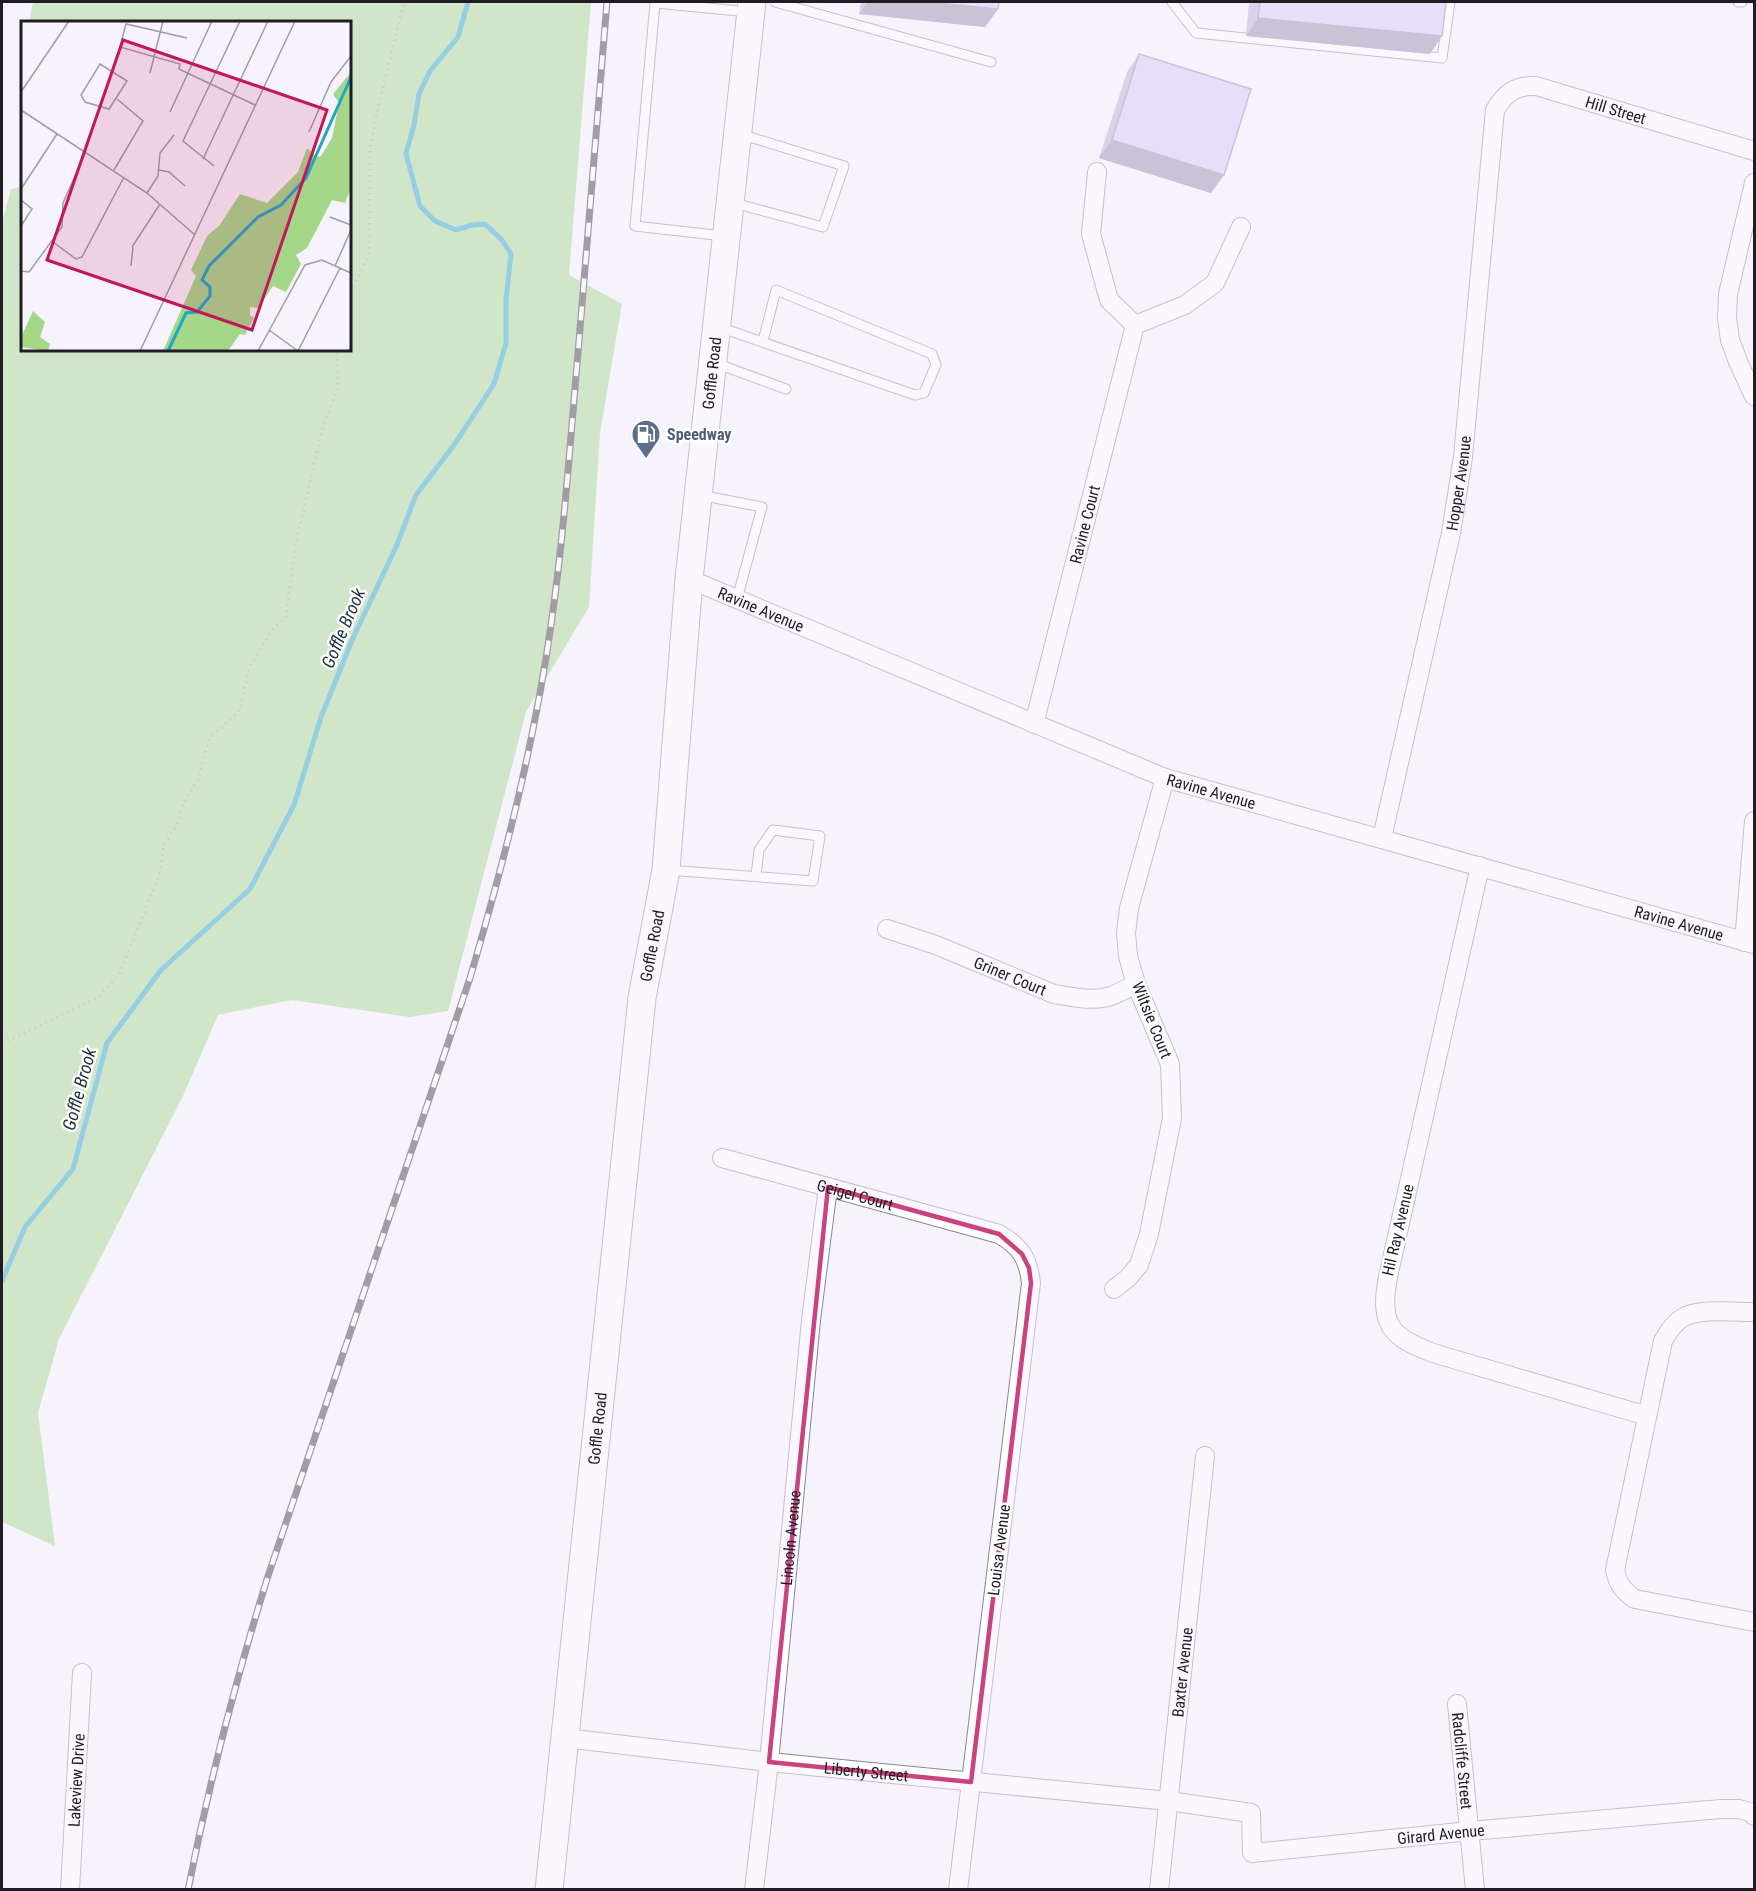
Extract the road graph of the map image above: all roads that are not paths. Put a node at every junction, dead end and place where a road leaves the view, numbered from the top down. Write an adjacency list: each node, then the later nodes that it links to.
1 (1172, 2): 2 (lane)
2 (1450, 2)
3 (759, 5): 4 (lane); 6 (main road, Goffle Road); 12 (lane)
4 (991, 62)
5 (1493, 122): 7 (street, Hill Street); 25 (street, Hopper Avenue)
6 (738, 133): 10 (main road, Goffle Road); 10 (lane)
7 (1755, 151)
8 (1097, 172): 13 (street)
9 (1755, 183): 18 (street)
10 (730, 202): 12 (main road, Goffle Road)
11 (1241, 227): 13 (street)
12 (727, 236): 14 (main road, Goffle Road)
13 (1135, 325): 22 (street, Ravine Court)
14 (717, 326): 15 (lane); 16 (main road, Goffle Road)
15 (763, 341): 15 (lane)
16 (713, 362): 17 (lane); 19 (main road, Goffle Road)
17 (786, 389)
18 (1755, 396)
19 (698, 494): 20 (main road, Goffle Road); 21 (lane)
20 (689, 579): 21 (street, Ravine Avenue); 27 (main road, Goffle Road)
21 (737, 599): 22 (street, Ravine Avenue)
22 (1034, 724): 23 (street, Ravine Avenue)
23 (1165, 778): 25 (street, Ravine Avenue); 31 (street, Wiltsie Court)
24 (1755, 821): 30 (street)
25 (1382, 838): 26 (street, Ravine Avenue)
26 (1480, 866): 30 (street, Ravine Avenue); 37 (street, Hil Ray Avenue)
27 (666, 870): 28 (lane); 42 (main road, Goffle Road)
28 (756, 876): 28 (lane)
29 (887, 928): 31 (street, Griner Court)
30 (1749, 943)
31 (1136, 984): 35 (street, Wiltsie Court)
32 (722, 1158): 33 (street, Geigel Court)
33 (828, 1187): 34 (street, Geigel Court); 43 (street, Lincoln Avenue)
34 (989, 1232): 44 (street, Louisa Avenue)
35 (1114, 1288)
36 (1755, 1312): 37 (street)
37 (1647, 1416): 39 (street)
38 (1205, 1456): 45 (street, Baxter Avenue)
39 (1755, 1622)
40 (82, 1673): 48 (street, Lakeview Drive)
41 (1457, 1704): 47 (street, Radcliffe Street)
42 (565, 1738): 43 (street, Liberty Street); 49 (main road, Goffle Road)
43 (769, 1762): 44 (street, Liberty Street); 50 (street, Lincoln Avenue)
44 (971, 1782): 45 (street, Liberty Street); 51 (street, Louisa Avenue)
45 (1169, 1801): 47 (street, Girard Avenue); 52 (street, Baxter Avenue)
46 (1754, 1815): 47 (street, Girard Avenue)
47 (1470, 1831): 53 (street, Radcliffe Street)
48 (70, 1890)
49 (549, 1890)
50 (754, 1890)
51 (958, 1890)
52 (1159, 1890)
53 (1475, 1890)

